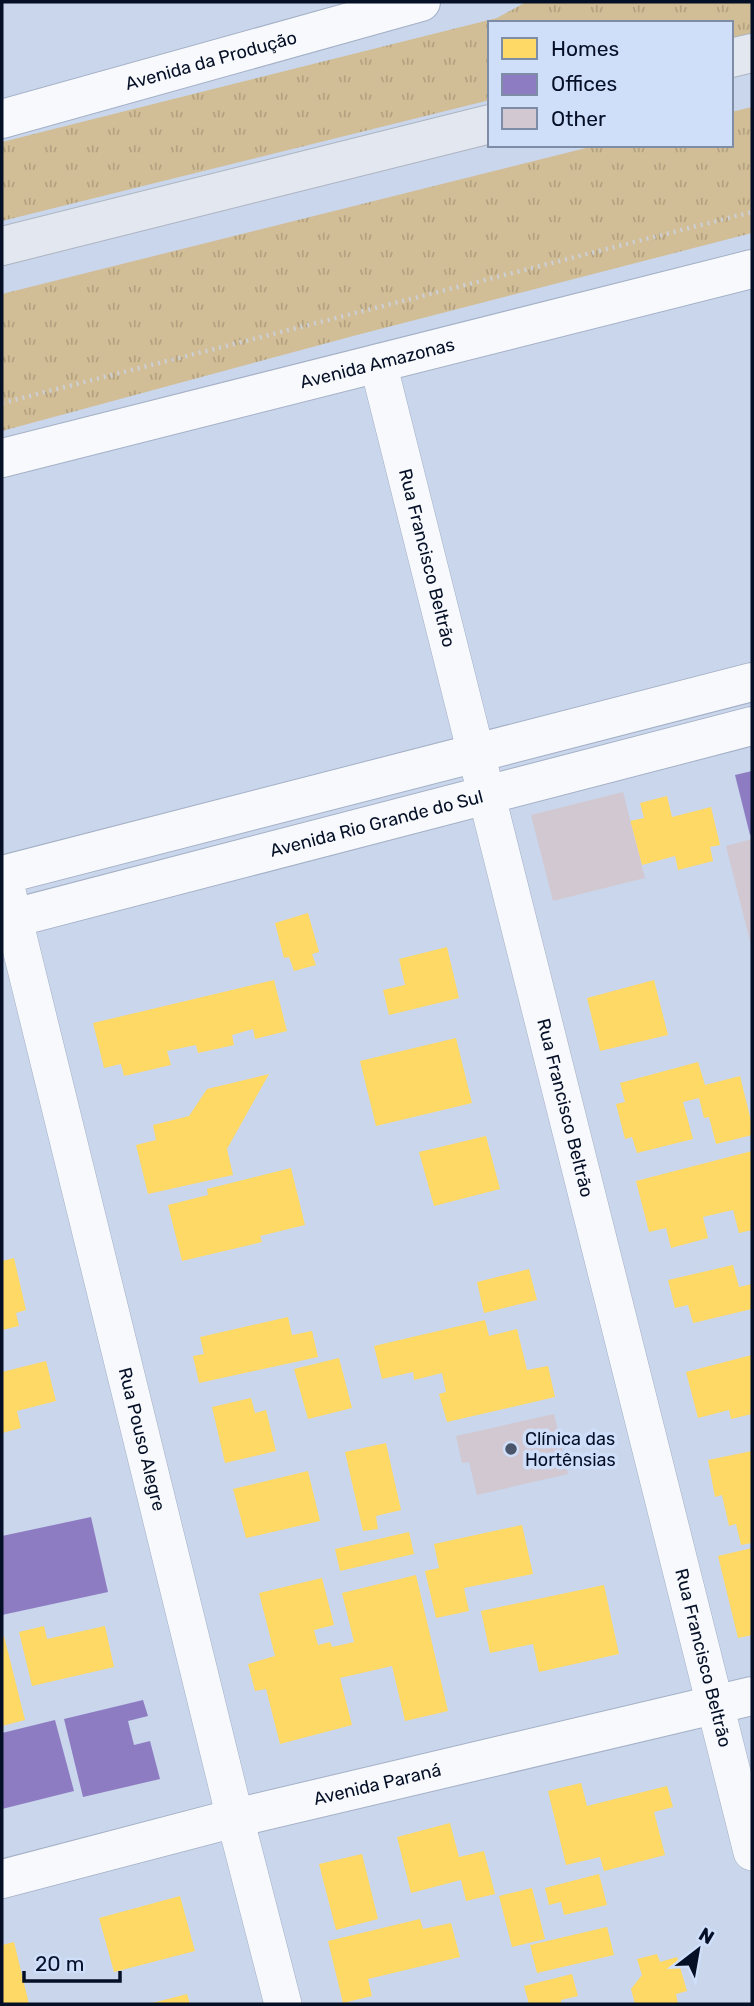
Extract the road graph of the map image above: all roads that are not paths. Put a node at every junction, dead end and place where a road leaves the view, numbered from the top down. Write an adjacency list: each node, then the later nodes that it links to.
1 (421, 2): 4 (street, Avenida da Produção)
2 (752, 53): 3 (highway)
3 (733, 58)
4 (2, 119)
5 (488, 124): 6 (highway)
6 (2, 246)
7 (752, 269): 8 (street, Avenida Amazonas)
8 (378, 363): 9 (street, Avenida Amazonas); 12 (street, Rua Francisco Beltrão)
9 (2, 458)
10 (752, 682): 12 (street)
11 (752, 726): 13 (street, Avenida Rio Grande do Sul)
12 (476, 753): 13 (street, Rua Francisco Beltrão); 14 (street)
13 (487, 795): 15 (street, Avenida Rio Grande do Sul); 17 (street, Rua Francisco Beltrão)
14 (2, 875): 15 (street, Rua Pouso Alegre)
15 (8, 919): 18 (street, Rua Pouso Alegre)
16 (752, 1696): 17 (street, Avenida Paraná)
17 (715, 1706): 18 (street, Avenida Paraná); 19 (street, Rua Francisco Beltrão)
18 (235, 1818): 20 (street, Avenida Paraná); 21 (street, Rua Pouso Alegre)
19 (752, 1852)
20 (2, 1879)
21 (283, 2004)

